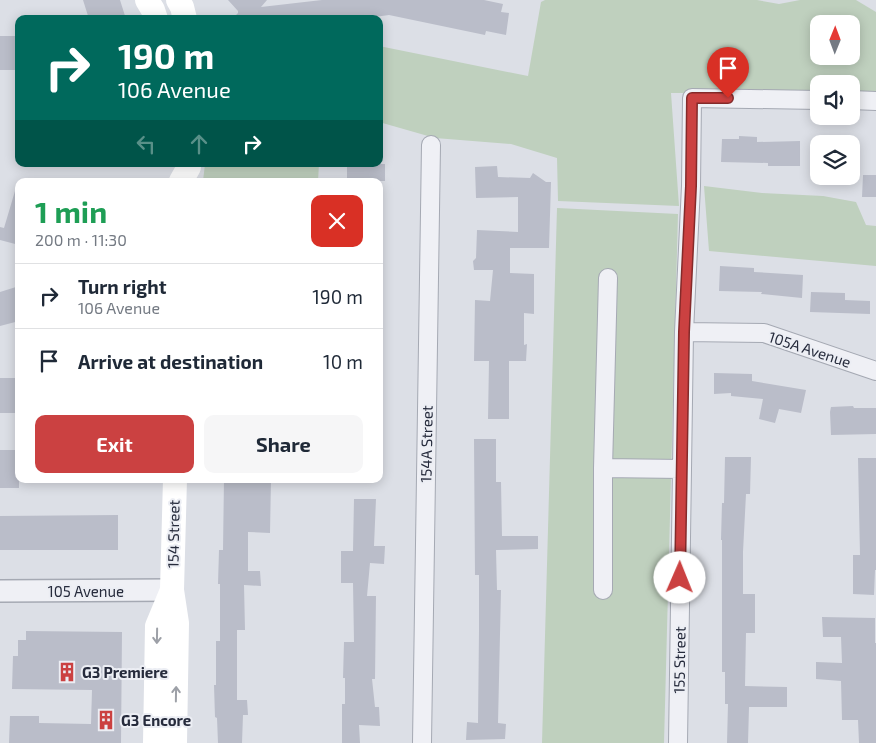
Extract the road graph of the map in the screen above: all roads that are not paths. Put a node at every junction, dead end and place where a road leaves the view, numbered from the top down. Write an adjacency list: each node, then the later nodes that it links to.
1 (147, 0): 3 (main road)
2 (178, 0): 4 (main road)
3 (155, 15)
4 (184, 15)
5 (810, 100): 12 (street, 155 Street)
6 (860, 100): 7 (street)
7 (876, 101)
8 (431, 145): 22 (street, 154A Street)
9 (189, 167): 10 (main road)
10 (182, 178)
11 (608, 278): 14 (street)
12 (684, 332): 13 (street, 105A Avenue); 15 (street, 155 Street)
13 (876, 371)
14 (603, 468): 15 (street); 18 (street)
15 (682, 469): 23 (street, 155 Street)
16 (174, 483): 17 (main road, 154 Street)
17 (172, 590): 19 (street, 105 Avenue); 20 (main road, 154 Street, one-way to 20); 21 (main road, 154 Street, one-way to 17)
18 (603, 590)
19 (0, 591)
20 (155, 743)
21 (175, 743)
22 (422, 743)
23 (678, 743)

